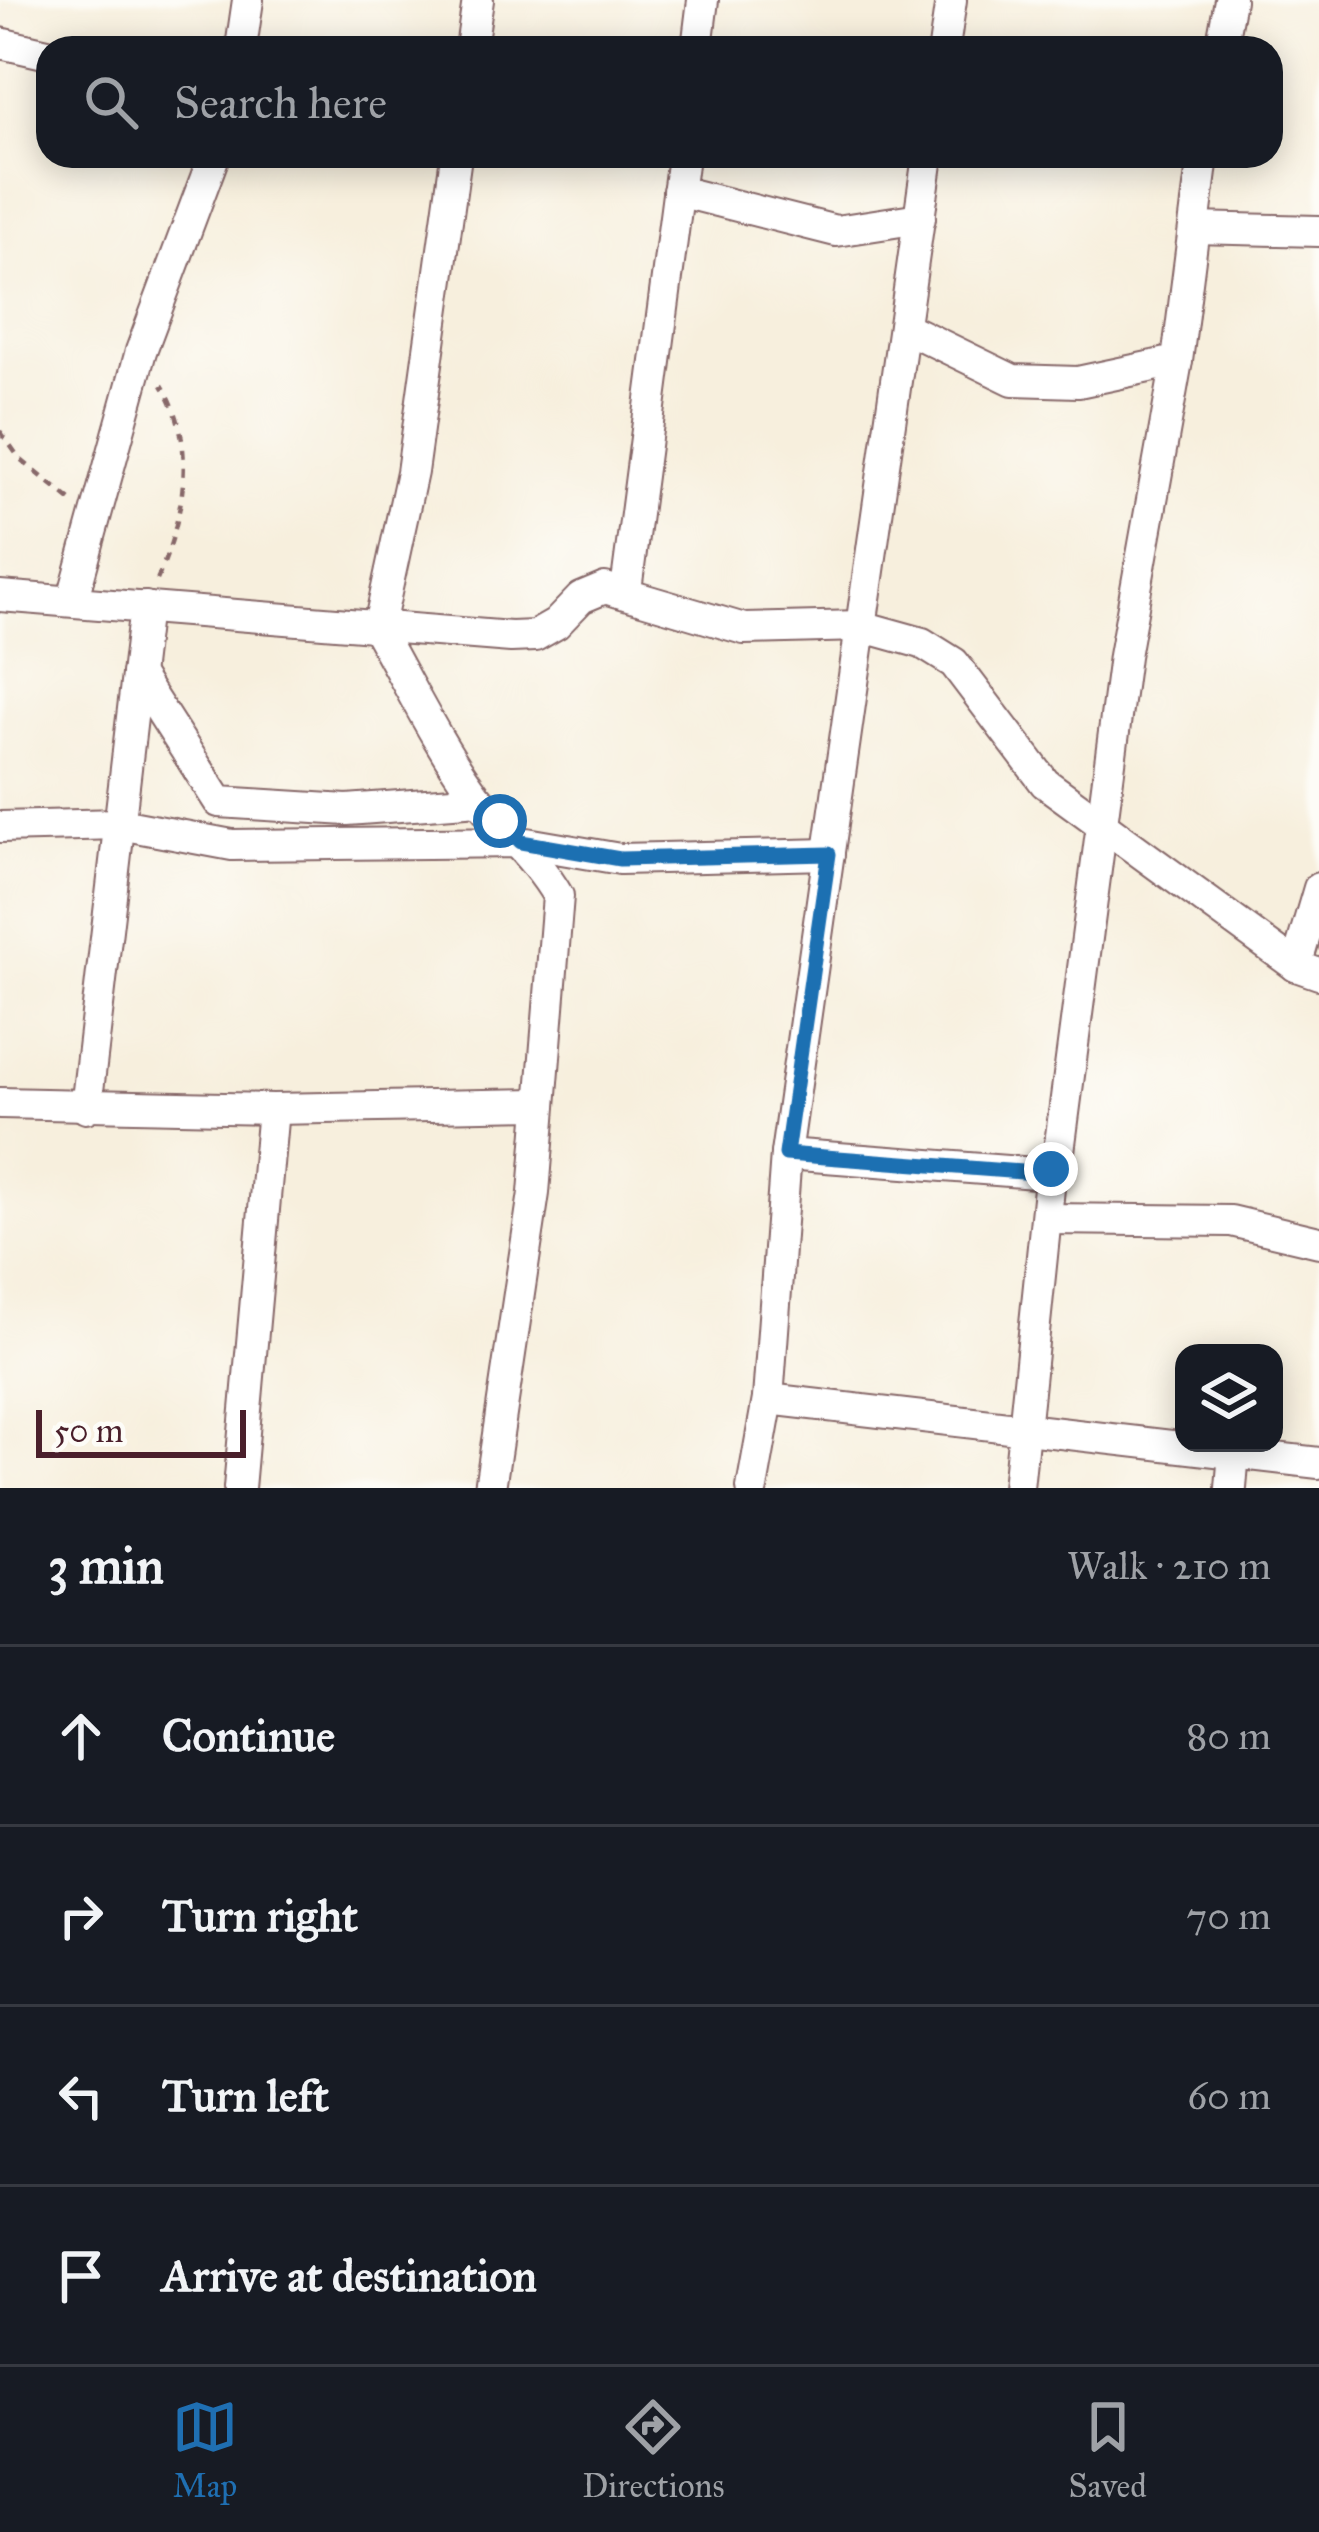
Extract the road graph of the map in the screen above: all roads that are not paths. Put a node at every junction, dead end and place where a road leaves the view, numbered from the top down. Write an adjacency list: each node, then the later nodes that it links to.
1 (248, 0): 6 (street)
2 (478, 0): 7 (street)
3 (703, 0): 8 (street)
4 (951, 0): 9 (street)
5 (1230, 0): 10 (street)
6 (244, 36)
7 (474, 36)
8 (698, 36)
9 (946, 36)
10 (1223, 36)
11 (0, 43): 12 (street)
12 (36, 51)
13 (210, 168): 26 (street)
14 (454, 168): 29 (street)
15 (681, 168): 18 (street)
16 (926, 168): 19 (street)
17 (1202, 168): 20 (street)
18 (678, 191): 19 (street); 24 (street)
19 (920, 218): 22 (street)
20 (1194, 228): 21 (street); 23 (street)
21 (1319, 231)
22 (904, 327): 23 (street); 28 (street)
23 (1178, 361): 33 (street)
24 (626, 590): 28 (street); 29 (street)
25 (0, 596): 26 (street)
26 (73, 598): 27 (street)
27 (145, 608): 29 (street); 30 (street)
28 (861, 626): 33 (street); 36 (street)
29 (378, 629): 31 (street)
30 (137, 674): 31 (street); 32 (street)
31 (479, 800): 35 (street)
32 (120, 824): 34 (street); 35 (street); 40 (street)
33 (1101, 824): 38 (street); 44 (street)
34 (0, 826)
35 (521, 842): 36 (street); 39 (street)
36 (829, 854): 43 (street)
37 (1319, 888): 38 (street)
38 (1308, 970)
39 (542, 1104): 41 (street); 52 (street)
40 (86, 1108): 41 (street); 42 (street)
41 (273, 1109): 51 (street)
42 (1, 1113)
43 (786, 1154): 44 (street); 47 (street)
44 (1051, 1169): 45 (street)
45 (1047, 1219): 46 (street); 48 (street)
46 (1319, 1243)
47 (768, 1399): 48 (street); 53 (street)
48 (1026, 1427): 49 (street); 54 (street)
49 (1234, 1453): 50 (street); 55 (street)
50 (1319, 1463)
51 (239, 1488)
52 (490, 1488)
53 (752, 1488)
54 (1018, 1488)
55 (1231, 1488)

